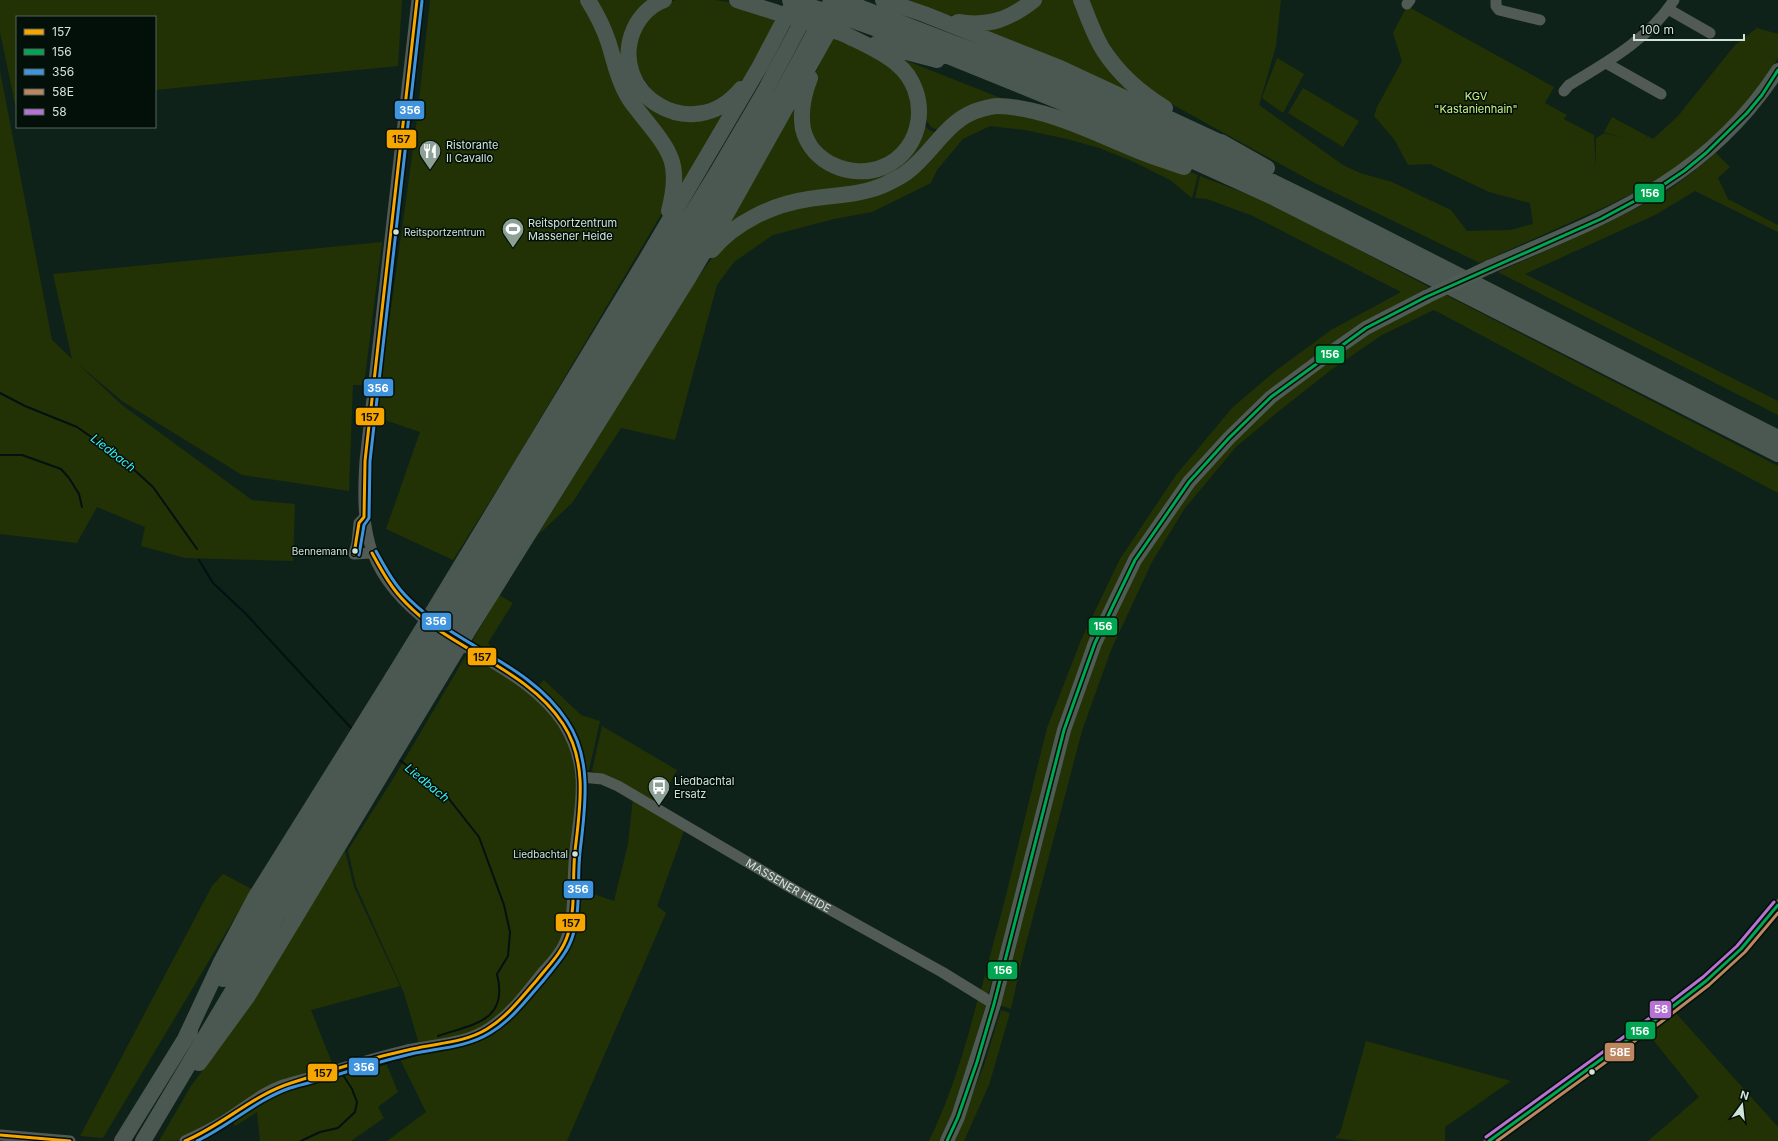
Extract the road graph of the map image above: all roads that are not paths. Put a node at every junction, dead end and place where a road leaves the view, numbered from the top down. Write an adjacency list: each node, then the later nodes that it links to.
1 (417, 0): 34 (street)
2 (588, 0): 30 (highway)
3 (664, 0): 22 (highway)
4 (737, 0): 19 (highway, bridge)
5 (790, 0): 15 (highway, bridge)
6 (795, 0): 22 (highway)
7 (813, 0): 36 (highway)
8 (832, 0): 36 (highway)
9 (838, 0): 15 (highway, bridge)
10 (883, 0): 16 (highway)
11 (1034, 0): 16 (highway)
12 (1081, 0): 27 (highway)
13 (1496, 0): 17 (street)
14 (1671, 4): 18 (street); 21 (street)
15 (852, 9): 20 (highway); 24 (highway); 29 (highway)
16 (924, 14): 27 (highway)
17 (1540, 20)
18 (1710, 33)
19 (844, 34): 20 (highway); 24 (highway)
20 (824, 41): 31 (highway)
21 (1606, 63): 25 (street); 26 (street)
22 (760, 66): 30 (highway)
23 (1778, 70): 40 (main road, bridge)
24 (998, 76): 28 (highway)
25 (1564, 90)
26 (1661, 94)
27 (1230, 147): 29 (highway)
28 (1275, 198): 31 (highway); 33 (highway)
29 (1338, 214): 32 (highway)
30 (649, 254): 36 (highway)
31 (689, 277): 36 (highway)
32 (1778, 438)
33 (1778, 454)
34 (364, 517): 35 (street); 35 (street)
35 (372, 553): 37 (street)
36 (450, 623): 39 (highway, bridge); 39 (highway, bridge)
37 (581, 777): 40 (street, MASSENER HEIDE); 45 (street)
38 (1778, 905): 47 (street)
39 (274, 909): 43 (highway); 44 (highway)
40 (994, 1004): 46 (main road)
41 (0, 1135): 42 (street)
42 (70, 1141)
43 (122, 1141)
44 (143, 1141)
45 (185, 1141)
46 (947, 1141)
47 (1489, 1141)

